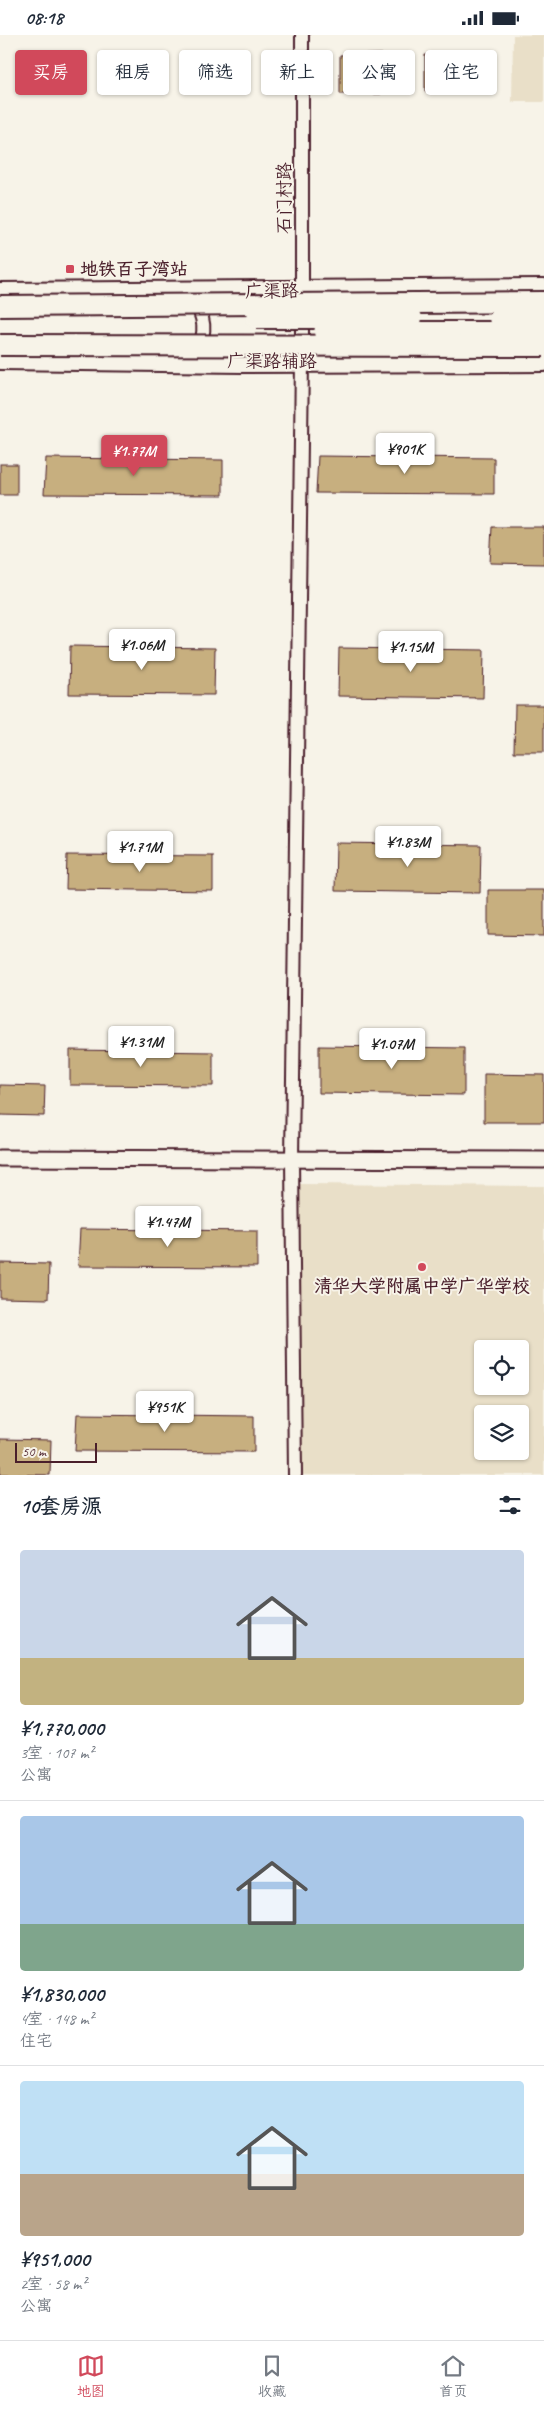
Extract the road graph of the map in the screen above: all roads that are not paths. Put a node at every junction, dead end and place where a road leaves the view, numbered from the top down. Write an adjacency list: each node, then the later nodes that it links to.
1 (302, 35): 4 (street, 石门村路)
2 (544, 289): 3 (main road, 广渠路)
3 (413, 290): 4 (main road, 广渠路); 18 (street)
4 (301, 291): 5 (main road, 广渠路); 17 (street, 石门村路)
5 (188, 292): 6 (main road, 广渠路); 16 (street)
6 (0, 293)
7 (544, 302): 8 (main road, bridge)
8 (0, 306)
9 (544, 318): 10 (main road, 广渠路, bridge)
10 (0, 319)
11 (544, 332): 12 (main road, bridge)
12 (0, 333)
13 (0, 345): 14 (main road, bridge)
14 (544, 346)
15 (0, 359): 16 (main road, 广渠路辅路)
16 (184, 361): 17 (main road, 广渠路辅路)
17 (302, 361): 18 (main road, 广渠路辅路); 21 (street, 石门村路)
18 (414, 361): 19 (main road, 广渠路辅路)
19 (544, 361)
20 (0, 1157): 21 (street)
21 (292, 1159): 22 (street); 23 (street, 石门村路)
22 (544, 1160)
23 (295, 1475)

